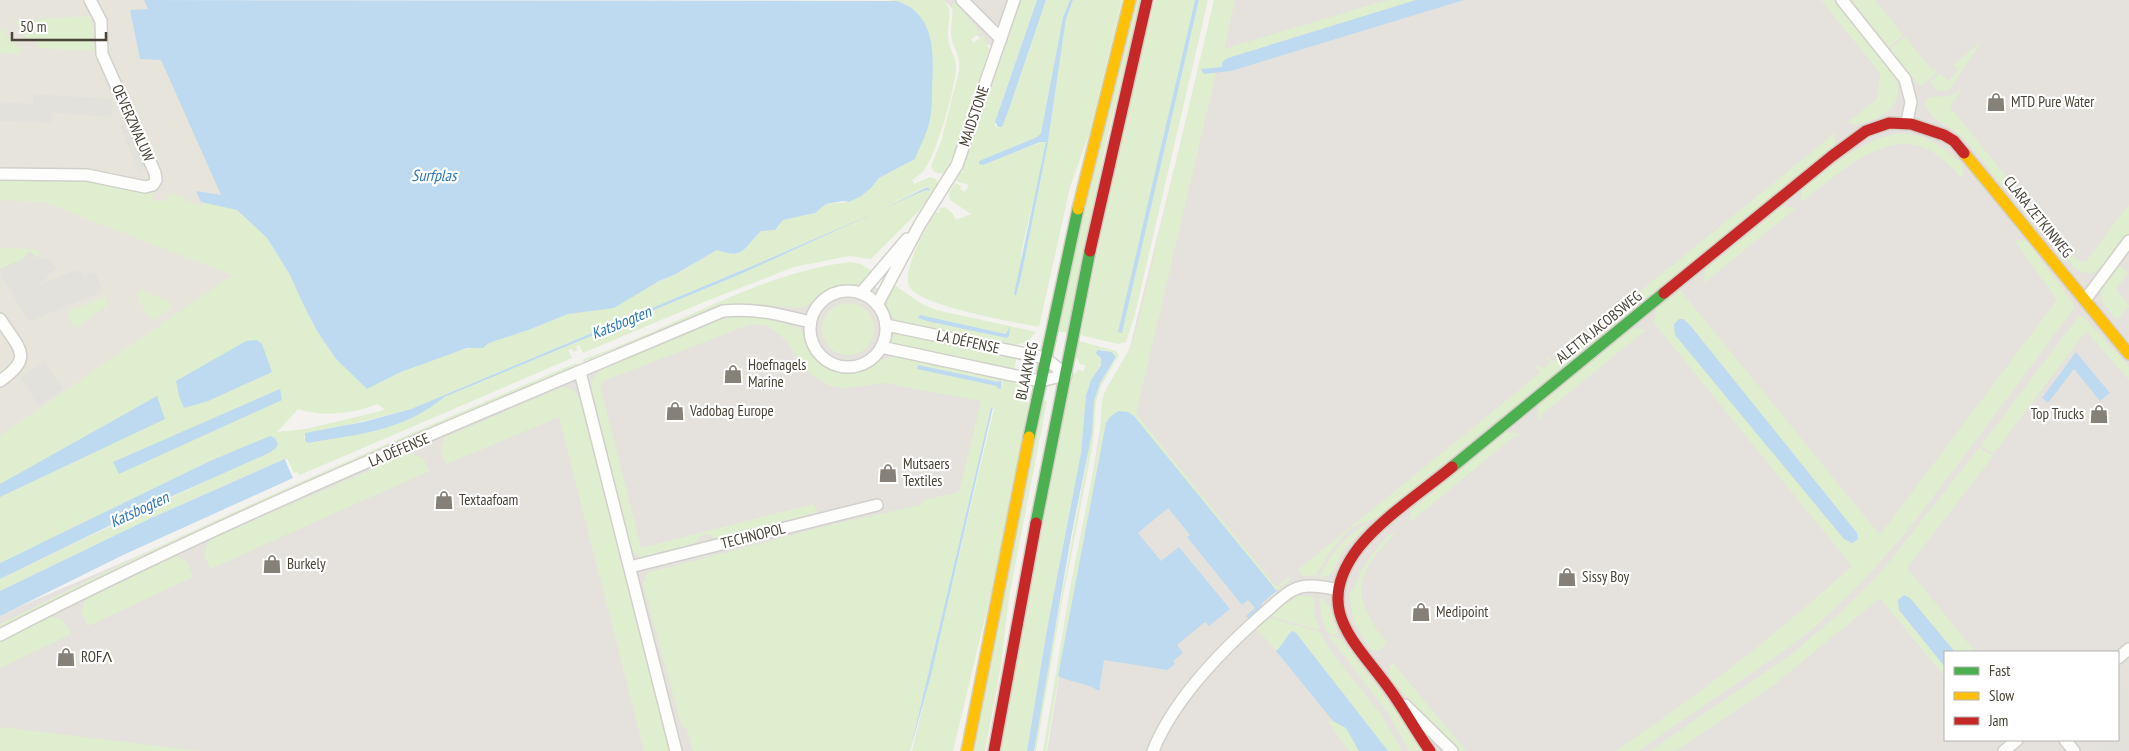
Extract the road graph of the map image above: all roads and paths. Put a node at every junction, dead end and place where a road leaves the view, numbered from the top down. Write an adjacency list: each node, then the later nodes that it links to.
1 (90, 0): 9 (street, OEVERZWALUW)
2 (962, 0): 7 (street)
3 (1014, 0): 7 (street, MAIDSTONE)
4 (1130, 0): 20 (main road, BLAAKWEG)
5 (1147, 0): 22 (main road)
6 (1842, 0): 8 (street)
7 (1001, 39): 10 (street, MAIDSTONE)
8 (1907, 122): 13 (main road, CLARA ZETKINWEG); 27 (main road, ALETTA JACOBSWEG)
9 (0, 174)
10 (920, 224): 12 (street, MAIDSTONE); 14 (street, MAIDSTONE)
11 (2129, 241): 13 (street)
12 (861, 293): 14 (street); 16 (street)
13 (2085, 300): 19 (main road, CLARA ZETKINWEG)
14 (877, 305): 17 (street)
15 (0, 319): 24 (street)
16 (810, 322): 18 (street); 21 (street, LA DÉFENSE)
17 (886, 325): 18 (street); 20 (street, LA DÉFENSE)
18 (881, 347): 23 (street, LA DÉFENSE)
19 (2129, 354)
20 (1045, 358): 22 (street, LA DÉFENSE); 23 (main road, BLAAKWEG)
21 (580, 372): 26 (street); 28 (street, LA DÉFENSE)
22 (1066, 375): 23 (street, LA DÉFENSE); 36 (main road)
23 (1040, 381): 35 (main road, BLAAKWEG)
24 (0, 382)
25 (877, 505): 26 (street, TECHNOPOL)
26 (630, 567): 34 (street)
27 (1339, 590): 31 (main road); 37 (street)
28 (0, 636)
29 (2129, 649): 30 (street)
30 (2119, 657)
31 (1389, 689): 38 (main road); 39 (street)
32 (2017, 741): 40 (street)
33 (2065, 741): 41 (street)
34 (676, 751)
35 (967, 751)
36 (994, 751)
37 (1153, 751)
38 (1430, 751)
39 (1452, 751)
40 (2004, 751)
41 (2074, 751)

